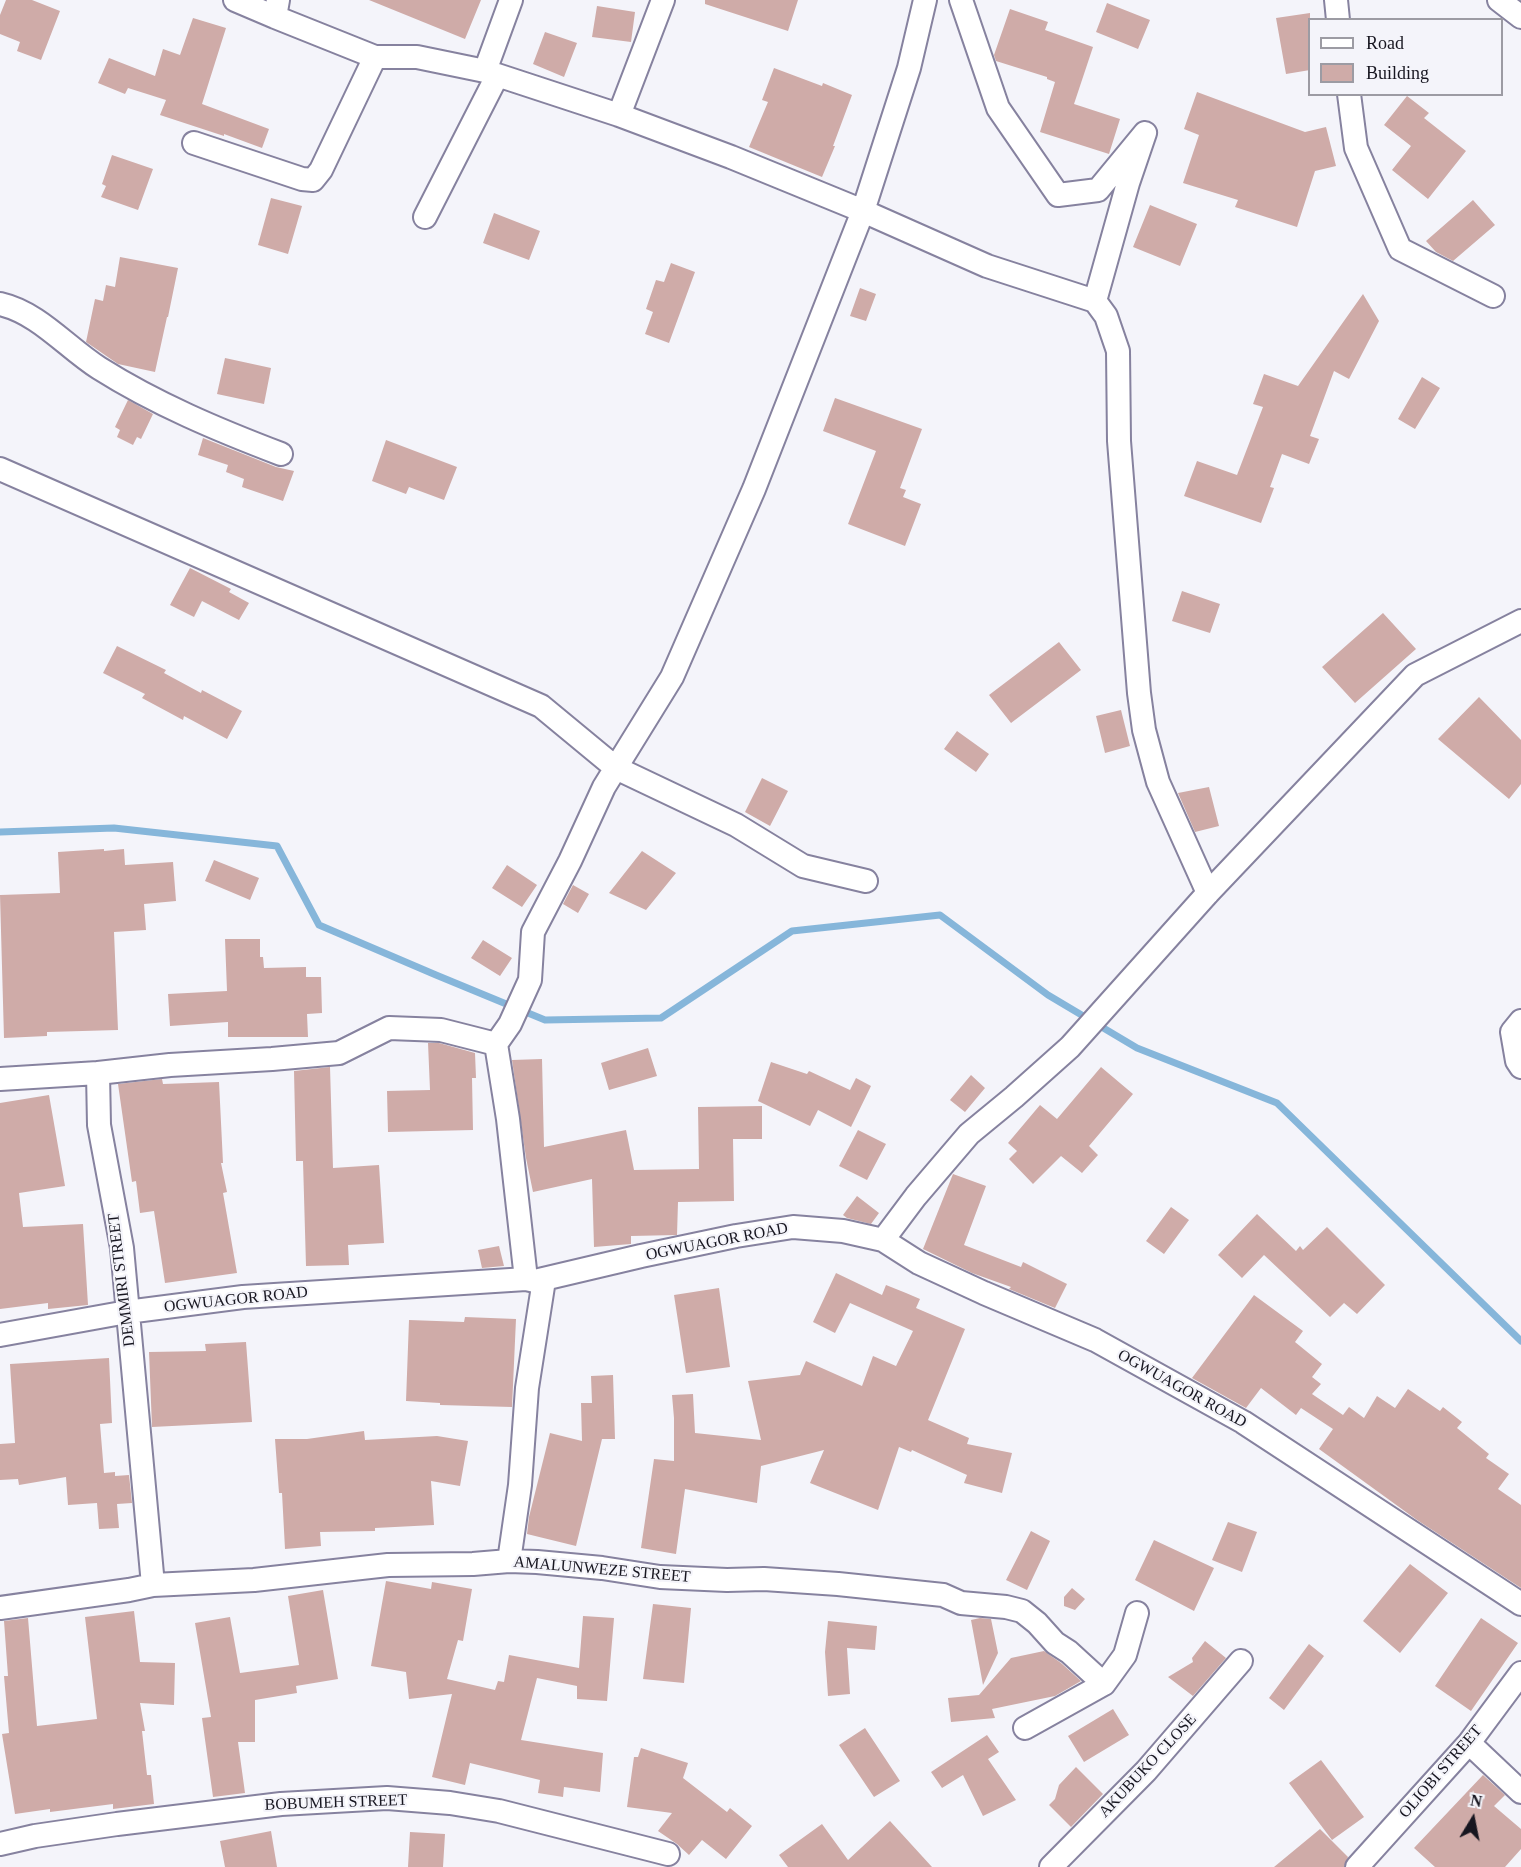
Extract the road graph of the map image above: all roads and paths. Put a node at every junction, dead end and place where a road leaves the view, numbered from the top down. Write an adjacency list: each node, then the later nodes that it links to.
1 (235, 0): 8 (street)
2 (511, 0): 12 (street)
3 (663, 0): 14 (street)
4 (925, 0): 16 (street)
5 (961, 0): 19 (street)
6 (1336, 0): 10 (street)
7 (1499, 0): 9 (street)
8 (277, 8): 11 (street)
9 (1521, 17)
10 (1338, 18)
11 (375, 57): 12 (street); 15 (street)
12 (491, 74): 14 (street); 17 (street)
13 (1348, 96): 18 (street)
14 (619, 115): 16 (street)
15 (194, 143)
16 (863, 211): 19 (street); 24 (street)
17 (425, 217)
18 (1493, 296)
19 (1095, 302): 26 (street)
20 (0, 304): 21 (street)
21 (281, 454)
22 (0, 468): 24 (street)
23 (1521, 621): 26 (street)
24 (616, 768): 25 (street); 28 (street)
25 (866, 881)
26 (1208, 893): 32 (street)
27 (1521, 1021): 29 (street)
28 (496, 1044): 30 (street); 33 (street)
29 (1521, 1068)
30 (98, 1073): 31 (street); 34 (street, DEMMIRI STREET)
31 (0, 1079)
32 (883, 1240): 33 (street, OGWUAGOR ROAD); 38 (street, OGWUAGOR ROAD)
33 (535, 1279): 34 (street, OGWUAGOR ROAD); 36 (street)
34 (127, 1312): 35 (street, OGWUAGOR ROAD); 37 (street, DEMMIRI STREET)
35 (0, 1335)
36 (509, 1561): 37 (street, AMALUNWEZE STREET); 43 (street, AMALUNWEZE STREET)
37 (153, 1586): 39 (street, AMALUNWEZE STREET)
38 (1521, 1604)
39 (0, 1608)
40 (1137, 1613): 43 (street)
41 (1241, 1661): 49 (street, AKUBUKO CLOSE)
42 (1521, 1673): 45 (street, OLIOBI STREET)
43 (1104, 1684): 44 (street)
44 (1025, 1728)
45 (1469, 1743): 46 (street); 50 (street, OLIOBI STREET)
46 (1521, 1792)
47 (0, 1844): 48 (street, BOBUMEH STREET)
48 (668, 1854)
49 (1051, 1867)
50 (1357, 1867)

